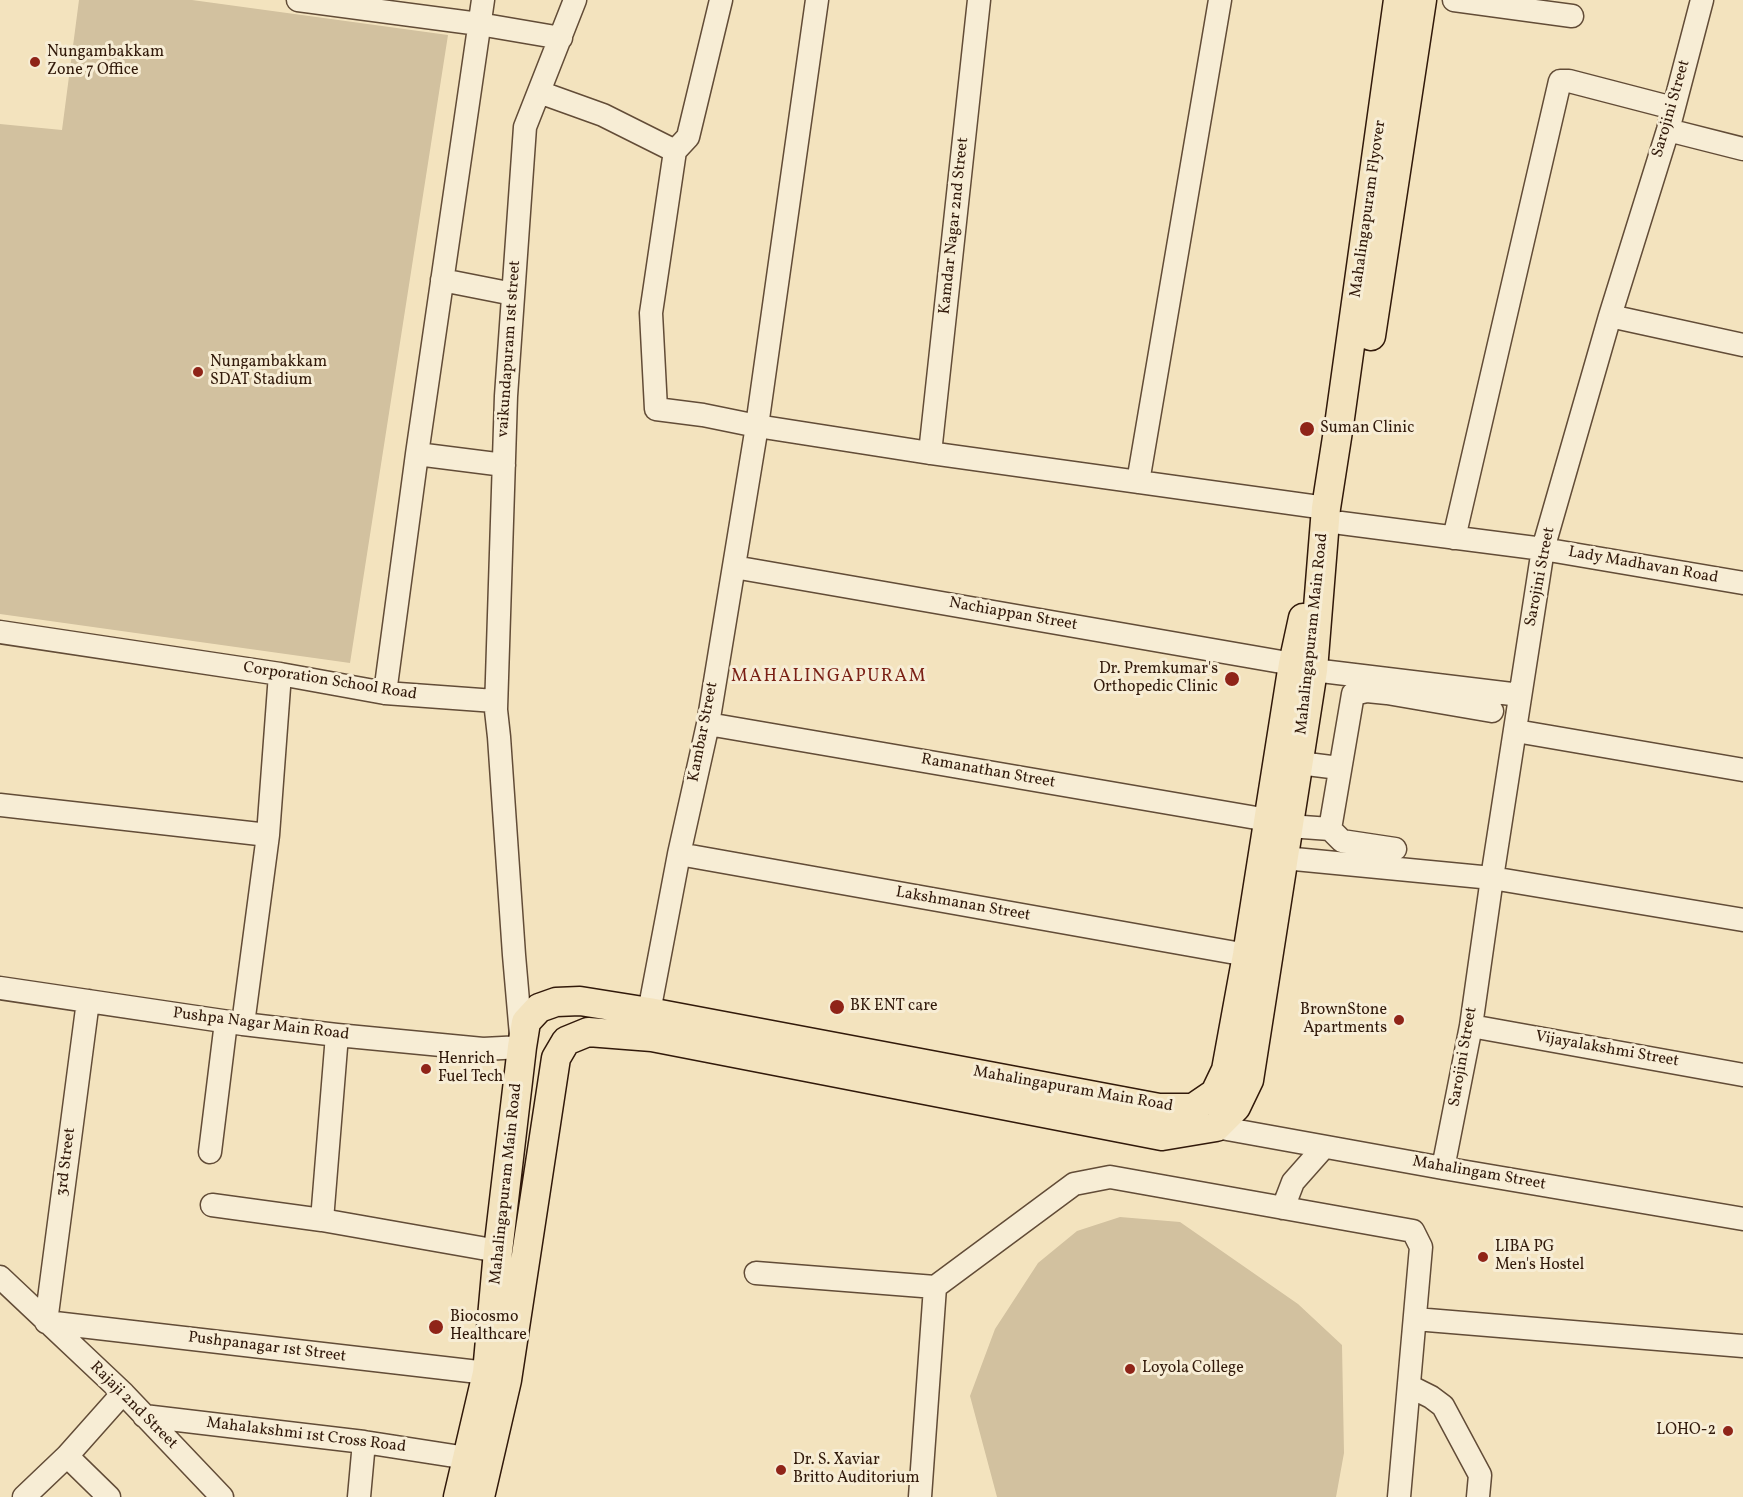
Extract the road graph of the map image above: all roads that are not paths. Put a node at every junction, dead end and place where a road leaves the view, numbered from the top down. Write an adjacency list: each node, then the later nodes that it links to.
1 (298, 0): 13 (street)
2 (483, 0): 15 (street)
3 (575, 0): 16 (street, vaikundapuram 1st street)
4 (721, 0): 20 (street)
5 (817, 0): 26 (street, Kambar Street)
6 (979, 0): 27 (street, Kamdar Nagar 2nd Street)
7 (1220, 0): 30 (street)
8 (1379, 0): 25 (main road)
9 (1398, 0): 25 (main road, Mahalingapuram Flyover)
10 (1422, 0): 31 (main road)
11 (1454, 0): 14 (street)
12 (1702, 0): 18 (street, Sarojini Street)
13 (390, 6): 15 (street)
14 (1572, 16)
15 (479, 24): 16 (street); 21 (street)
16 (561, 38): 17 (street, vaikundapuram 1st street)
17 (539, 93): 20 (street); 22 (street, vaikundapuram 1st street)
18 (1670, 119): 19 (street); 23 (street, Sarojini Street); 32 (street)
19 (1743, 149)
20 (675, 151): 26 (street, Lady Madhavan Road)
21 (442, 280): 22 (street); 28 (street)
22 (513, 294): 29 (street, vaikundapuram 1st street)
23 (1610, 316): 24 (street); 33 (street, Sarojini Street)
24 (1743, 345)
25 (1340, 418): 31 (main road, Mahalingapuram Main Road)
26 (758, 426): 27 (street, Lady Madhavan Road); 34 (street, Kambar Street)
27 (930, 453): 30 (street, Lady Madhavan Road)
28 (417, 454): 29 (street); 39 (street)
29 (504, 465): 41 (street, vaikundapuram 1st street)
30 (1138, 482): 31 (street, Lady Madhavan Road)
31 (1330, 518): 32 (street, Lady Madhavan Road); 37 (main road, Mahalingapuram Main Road)
32 (1454, 538): 33 (street, Lady Madhavan Road)
33 (1543, 549): 35 (street, Lady Madhavan Road); 40 (street, Sarojini Street)
34 (734, 567): 37 (street, Nachiappan Street); 43 (street, Kambar Street)
35 (1743, 583)
36 (0, 632): 38 (street, Corporation School Road)
37 (1303, 667): 40 (street, Nachiappan Street); 45 (main road, Mahalingapuram Main Road); 49 (main road, Mahalingapuram Main Road)
38 (280, 674): 39 (street, Corporation School Road); 51 (street)
39 (385, 693): 41 (street, Corporation School Road)
40 (1520, 695): 44 (street, Sarojini Street)
41 (496, 708): 64 (street)
42 (1492, 711): 46 (street)
43 (708, 724): 49 (street, Ramanathan Street); 53 (street, Kambar Street)
44 (1516, 731): 47 (street); 55 (street, Sarojini Street)
45 (1299, 763): 46 (street); 49 (main road, Mahalingapuram Main Road)
46 (1339, 768): 50 (street)
47 (1743, 770)
48 (0, 805): 51 (street)
49 (1279, 823): 50 (street, Ramanathan Street); 54 (main road, Mahalingapuram Main Road)
50 (1330, 829): 52 (street)
51 (268, 835): 60 (street)
52 (1395, 849)
53 (679, 854): 57 (street, Lakshmanan Street); 61 (street, Kambar Street)
54 (1274, 855): 55 (street); 57 (main road, Mahalingapuram Main Road); 67 (main road, Mahalingapuram Main Road)
55 (1492, 878): 56 (street); 62 (street, Sarojini Street)
56 (1743, 920)
57 (1247, 955): 61 (main road, Mahalingapuram Main Road)
58 (0, 988): 59 (street, Pushpa Nagar Main Road)
59 (88, 1001): 60 (street, Pushpa Nagar Main Road); 80 (street, 3rd Street)
60 (235, 1023): 63 (street, Pushpa Nagar Main Road); 69 (street)
61 (648, 1024): 64 (main road, Mahalingapuram Main Road); 65 (main road, Mahalingapuram Main Road); 67 (main road, Mahalingapuram Main Road)
62 (1471, 1026): 66 (street, Vijayalakshmi Street); 70 (street, Sarojini Street)
63 (337, 1035): 64 (street, Pushpa Nagar Main Road); 74 (street)
64 (522, 1047): 65 (main road); 75 (main road, Mahalingapuram Main Road)
65 (556, 1058): 94 (main road, Mahalingapuram Main Road)
66 (1743, 1075)
67 (1216, 1127): 68 (street, Mahalingam Street)
68 (1324, 1147): 70 (street, Mahalingam Street); 72 (street)
69 (210, 1152)
70 (1443, 1168): 73 (street, Mahalingam Street)
71 (212, 1205): 74 (street)
72 (1283, 1208): 77 (street); 79 (street)
73 (1743, 1219)
74 (322, 1220): 75 (street)
75 (498, 1251): 82 (main road, Mahalingapuram Main Road)
76 (756, 1274): 77 (street)
77 (935, 1287): 95 (street)
78 (5, 1292): 80 (street, Rajaji 2nd Street)
79 (1415, 1320): 81 (street); 83 (street)
80 (46, 1322): 82 (street, Pushpanagar 1st Street); 84 (street, Rajaji 2nd Street)
81 (1743, 1346)
82 (487, 1373): 88 (main road, Mahalingapuram Main Road)
83 (1409, 1386): 96 (street); 97 (street)
84 (123, 1393): 85 (street, Rajaji 2nd Street); 87 (street)
85 (144, 1416): 86 (street, Mahalakshmi 1st Cross Road); 89 (street, Rajaji 2nd Street)
86 (364, 1442): 88 (street, Mahalakshmi 1st Cross Road); 92 (street)
87 (67, 1456): 90 (street); 91 (street)
88 (467, 1458): 93 (main road, Mahalingapuram Main Road)
89 (217, 1496)
90 (24, 1497)
91 (109, 1497)
92 (359, 1497)
93 (458, 1497)
94 (480, 1497)
95 (920, 1497)
96 (1399, 1497)
97 (1478, 1497)

